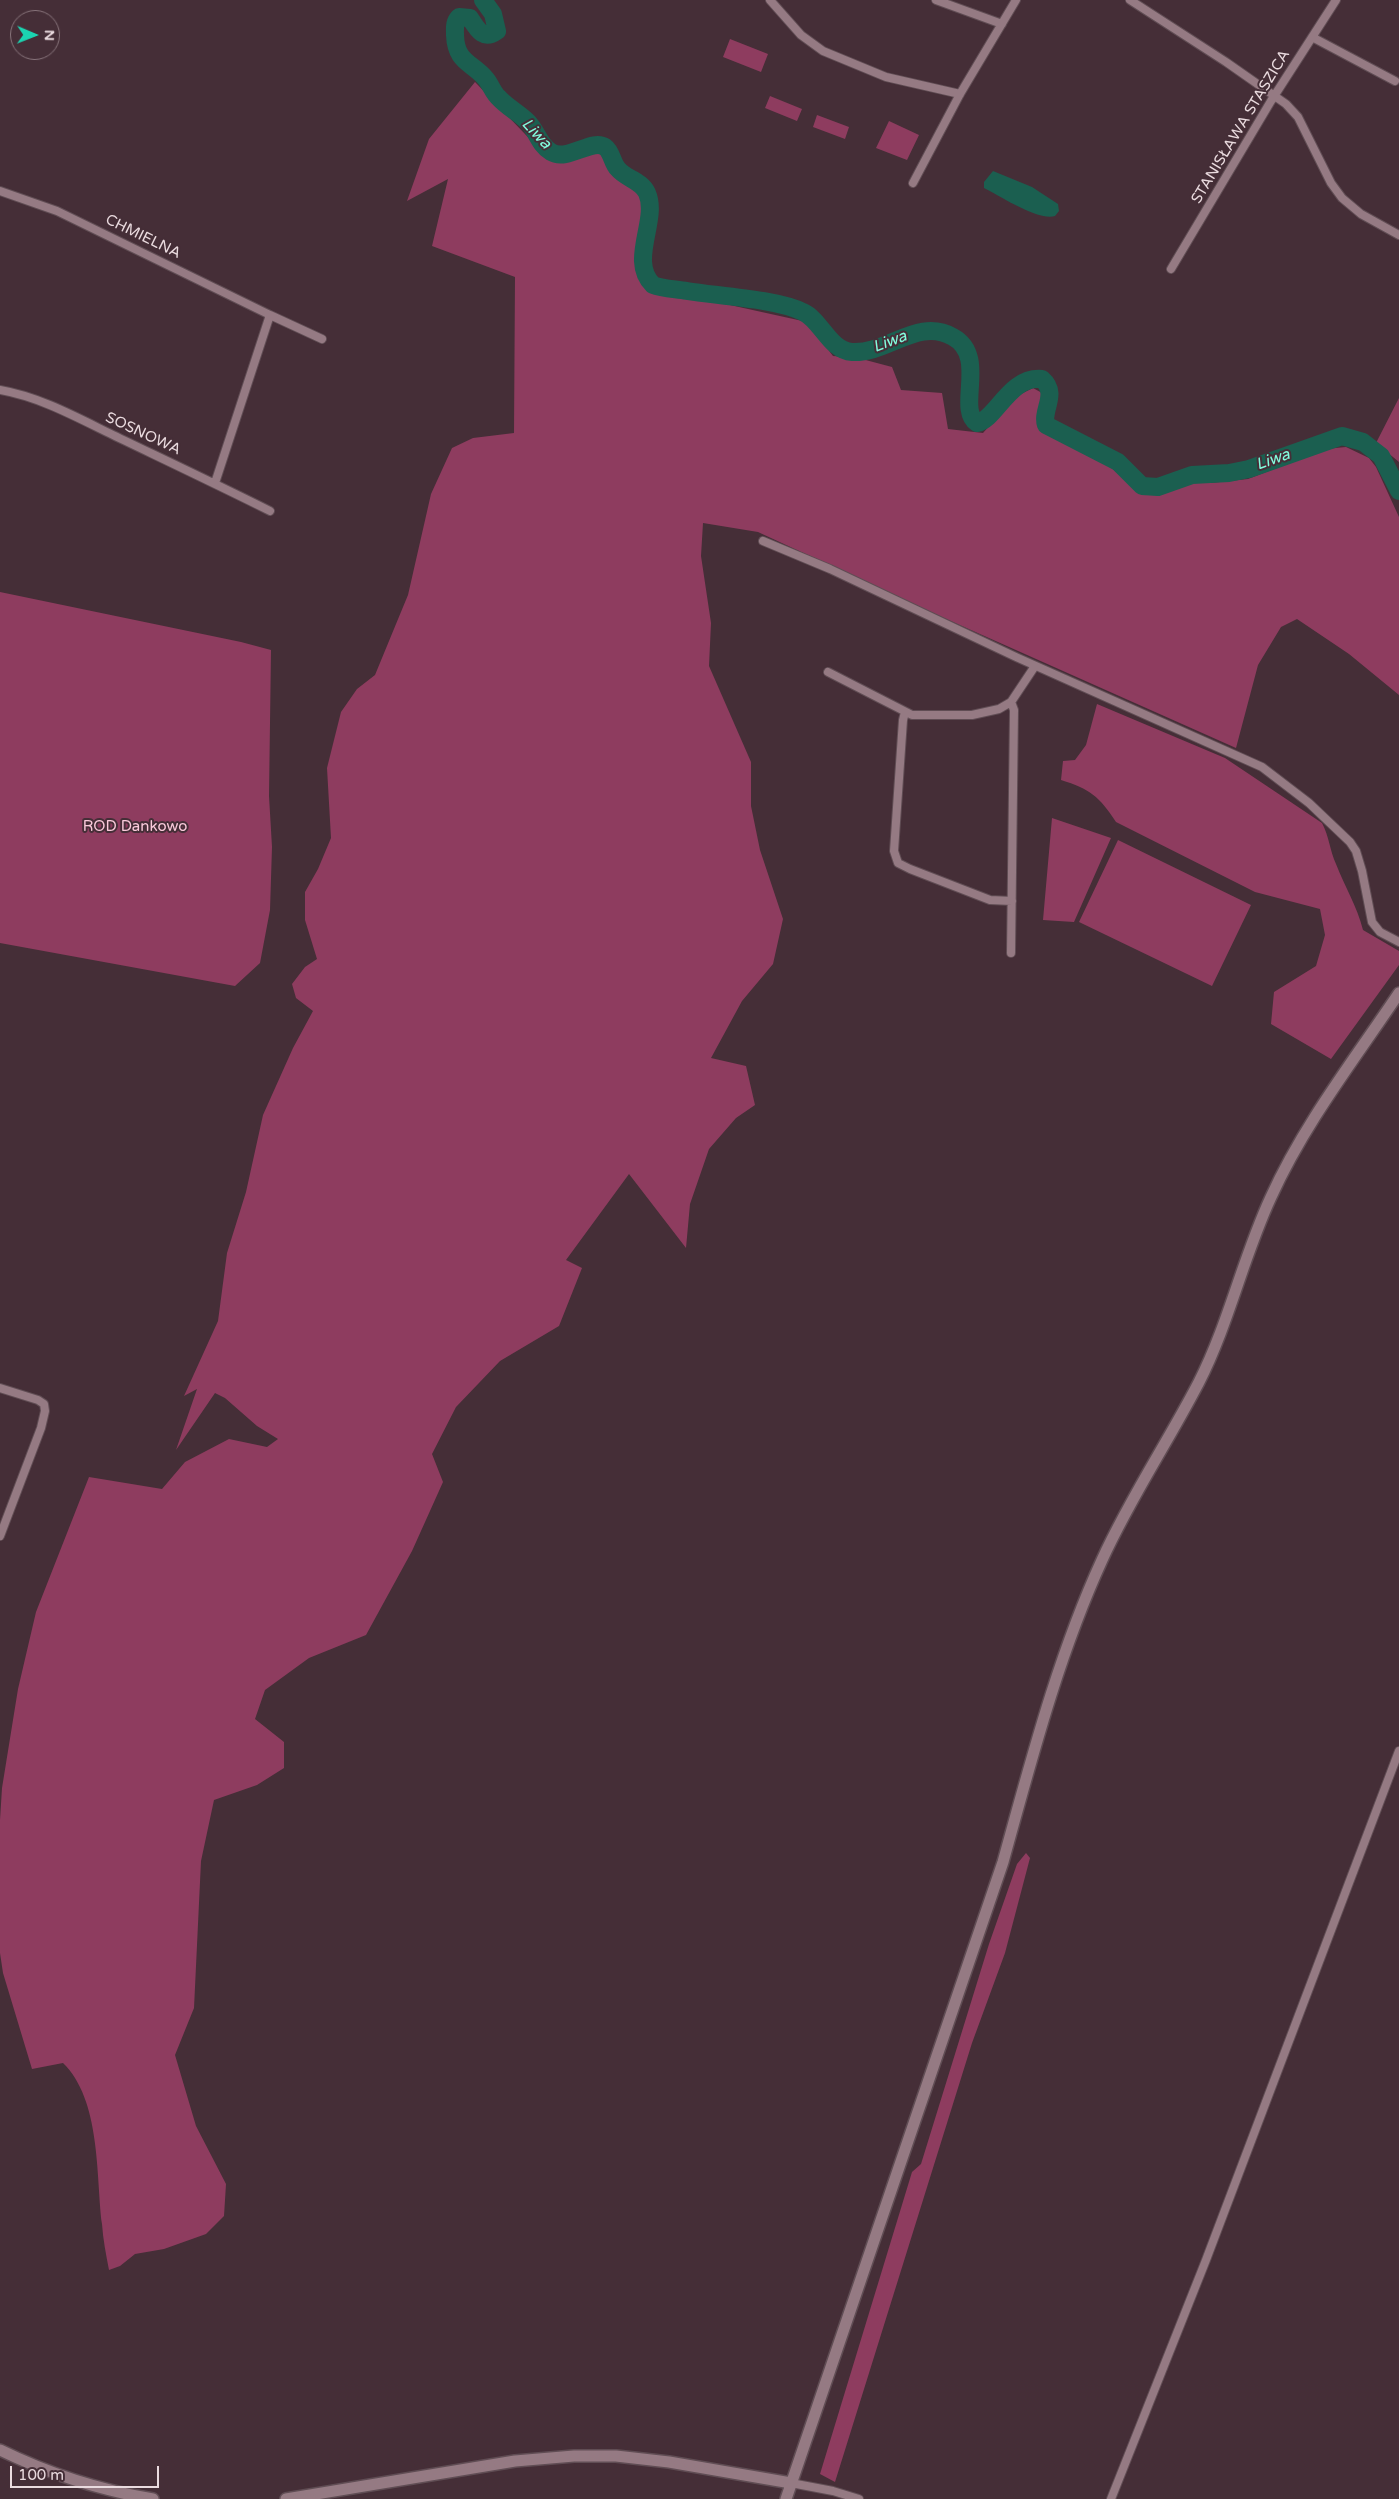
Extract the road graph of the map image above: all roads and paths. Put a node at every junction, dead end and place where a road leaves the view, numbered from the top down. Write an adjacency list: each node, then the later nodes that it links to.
1 (770, 0): 9 (street)
2 (936, 0): 6 (street)
3 (1016, 0): 6 (street)
4 (1130, 0): 10 (street)
5 (1336, 0): 7 (street, STANISŁAWA STASZICA)
6 (1002, 24): 9 (street)
7 (1312, 37): 8 (street); 10 (street, STANISŁAWA STASZICA)
8 (1395, 81)
9 (960, 94): 11 (street)
10 (1275, 95): 13 (street); 14 (street, STANISŁAWA STASZICA)
11 (913, 182)
12 (0, 191): 15 (street, CHMIELNA)
13 (1399, 236)
14 (1171, 269)
15 (270, 315): 16 (street, CHMIELNA); 18 (street)
16 (322, 339)
17 (0, 390): 18 (street, SOSNOWA)
18 (215, 482): 19 (street, SOSNOWA)
19 (270, 511)
20 (763, 541): 21 (street)
21 (1036, 666): 23 (street); 26 (street)
22 (828, 672): 24 (street)
23 (1011, 702): 24 (street); 25 (street)
24 (905, 712): 25 (street)
25 (1012, 901): 27 (street)
26 (1399, 942)
27 (1011, 953)
28 (1399, 993): 33 (main road)
29 (0, 1388): 30 (street)
30 (0, 1536)
31 (1399, 1751): 38 (street)
32 (0, 2450): 34 (main road)
33 (791, 2483): 35 (main road); 36 (main road); 37 (street)
34 (153, 2499)
35 (286, 2499)
36 (786, 2499)
37 (859, 2499)
38 (1111, 2499)

